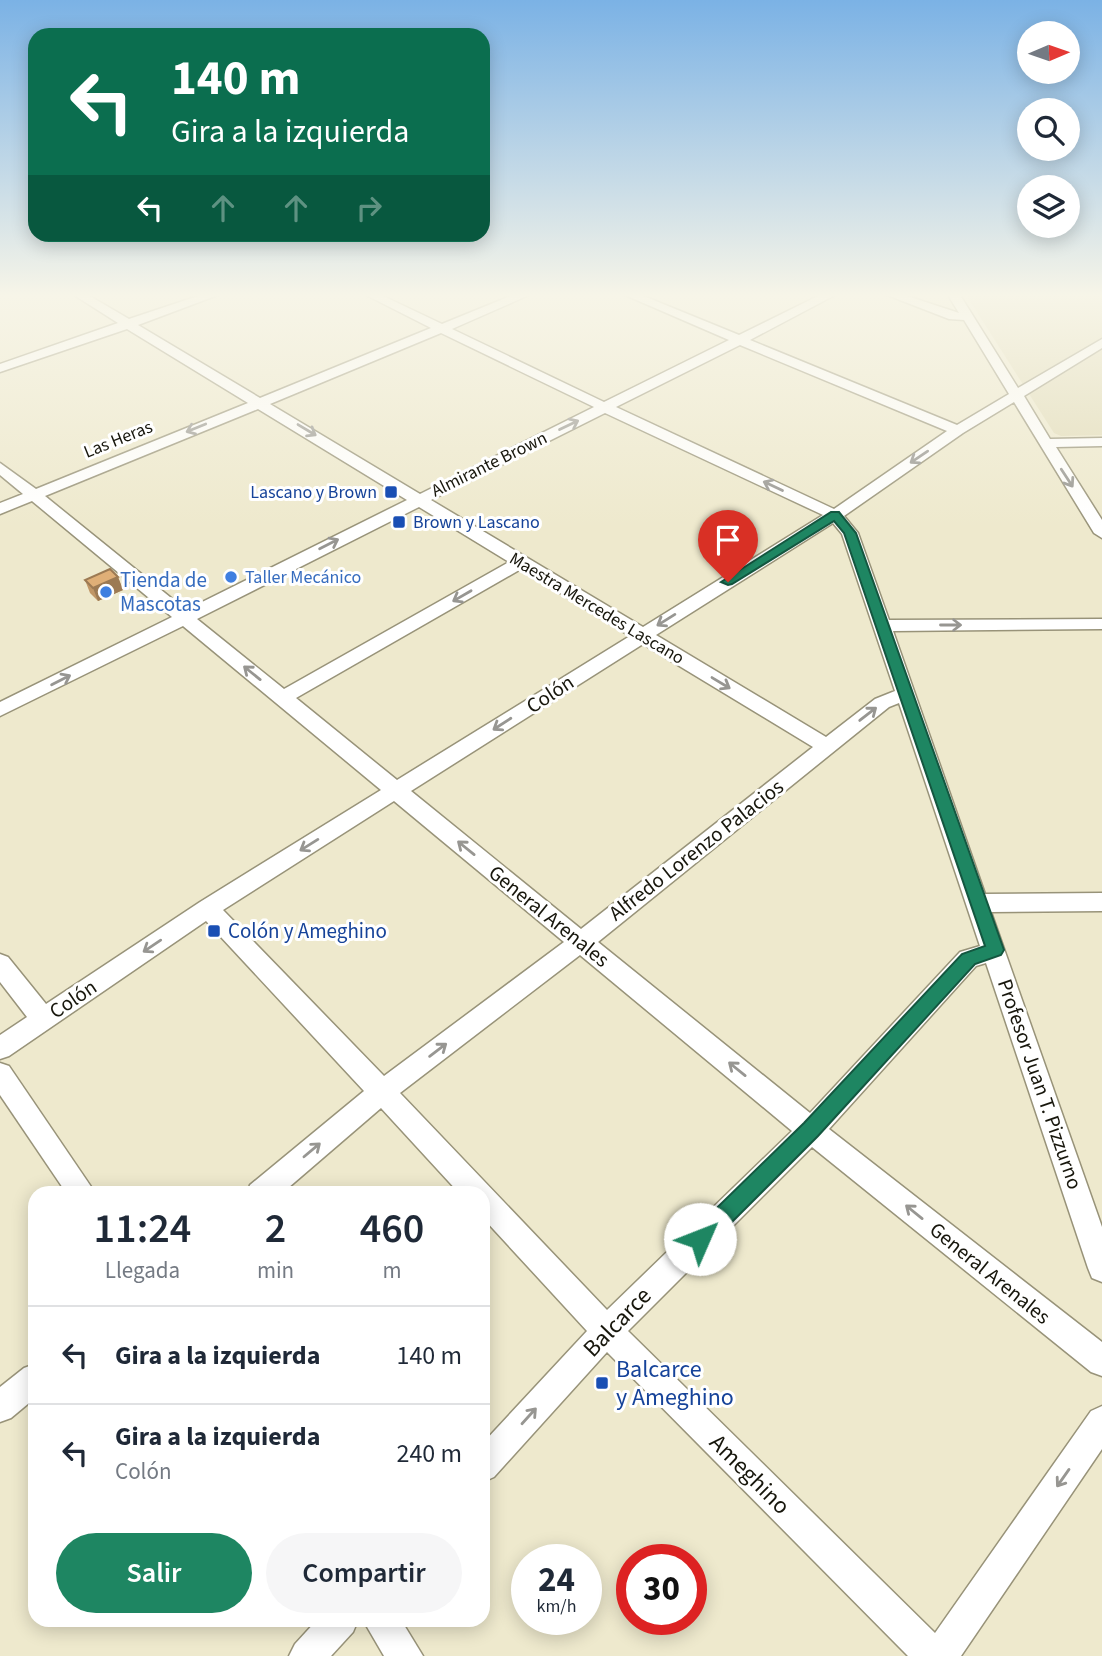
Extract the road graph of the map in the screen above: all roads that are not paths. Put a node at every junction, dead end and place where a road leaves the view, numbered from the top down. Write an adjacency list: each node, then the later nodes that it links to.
1 (209, 372): 9 (street, Maestra Mercedes Lascano)
2 (332, 372): 9 (street, Las Heras)
3 (533, 372): 10 (street)
4 (675, 372): 10 (street, Almirante Brown)
5 (816, 372): 11 (street)
6 (1001, 372): 8 (street)
7 (1054, 372): 8 (street, Colón)
8 (1015, 396): 11 (street, Colón); 13 (street)
9 (259, 402): 15 (street, Las Heras, one-way to 15); 16 (street, Maestra Mercedes Lascano, one-way to 16)
10 (604, 407): 16 (street, Almirante Brown, one-way to 10); 18 (street, one-way to 10)
11 (958, 430): 18 (street, Colón, one-way to 18)
12 (1102, 442): 13 (street)
13 (1045, 443): 19 (street, one-way to 19)
14 (0, 467): 15 (street, General Arenales)
15 (34, 494): 17 (street, Las Heras); 21 (street, General Arenales)
16 (419, 498): 20 (street, Maestra Mercedes Lascano); 21 (street, Almirante Brown, one-way to 16)
17 (0, 509)
18 (835, 515): 23 (street, Profesor Juan T. Pizzurno); 24 (street, Colón, one-way to 24)
19 (1102, 533)
20 (521, 562): 24 (street, Maestra Mercedes Lascano); 26 (street, one-way to 26)
21 (185, 618): 26 (street, General Arenales, one-way to 21); 27 (street, Almirante Brown, one-way to 21)
22 (1102, 624): 23 (street, one-way to 22)
23 (883, 626): 25 (street, Profesor Juan T. Pizzurno)
24 (642, 635): 28 (street, Maestra Mercedes Lascano, one-way to 28); 29 (street, Colón, one-way to 29)
25 (905, 694): 28 (street, Alfredo Lorenzo Palacios, one-way to 25); 31 (street, Profesor Juan T. Pizzurno)
26 (282, 698): 29 (street, General Arenales)
27 (0, 710)
28 (827, 747): 33 (street, Alfredo Lorenzo Palacios)
29 (397, 792): 32 (street, Colón, one-way to 32); 33 (street, General Arenales, one-way to 29)
30 (1102, 902): 31 (street)
31 (978, 903): 34 (street, Profesor Juan T. Pizzurno)
32 (208, 908): 36 (street, Colón, one-way to 36); 39 (street)
33 (581, 942): 39 (street, Alfredo Lorenzo Palacios, one-way to 33); 40 (street, General Arenales, one-way to 33)
34 (995, 950): 40 (street, Balcarce); 45 (street, Profesor Juan T. Pizzurno)
35 (0, 964): 36 (street)
36 (43, 1019): 37 (street, Colón)
37 (0, 1048)
38 (0, 1074): 41 (street)
39 (383, 1091): 42 (street, Alfredo Lorenzo Palacios, one-way to 39); 43 (street)
40 (811, 1130): 46 (street, Balcarce); 47 (street, General Arenales, one-way to 40)
41 (77, 1186)
42 (270, 1186)
43 (472, 1186)
44 (490, 1206): 46 (street, Ameghino)
45 (1102, 1268)
46 (607, 1331): 51 (street, Balcarce, one-way to 46); 56 (street, Ameghino)
47 (1102, 1361)
48 (28, 1385): 49 (street)
49 (0, 1408)
50 (1102, 1422): 57 (street, one-way to 57)
51 (490, 1458)
52 (334, 1627): 54 (street)
53 (385, 1627): 55 (street)
54 (307, 1656)
55 (405, 1656)
56 (933, 1656)
57 (940, 1656)

